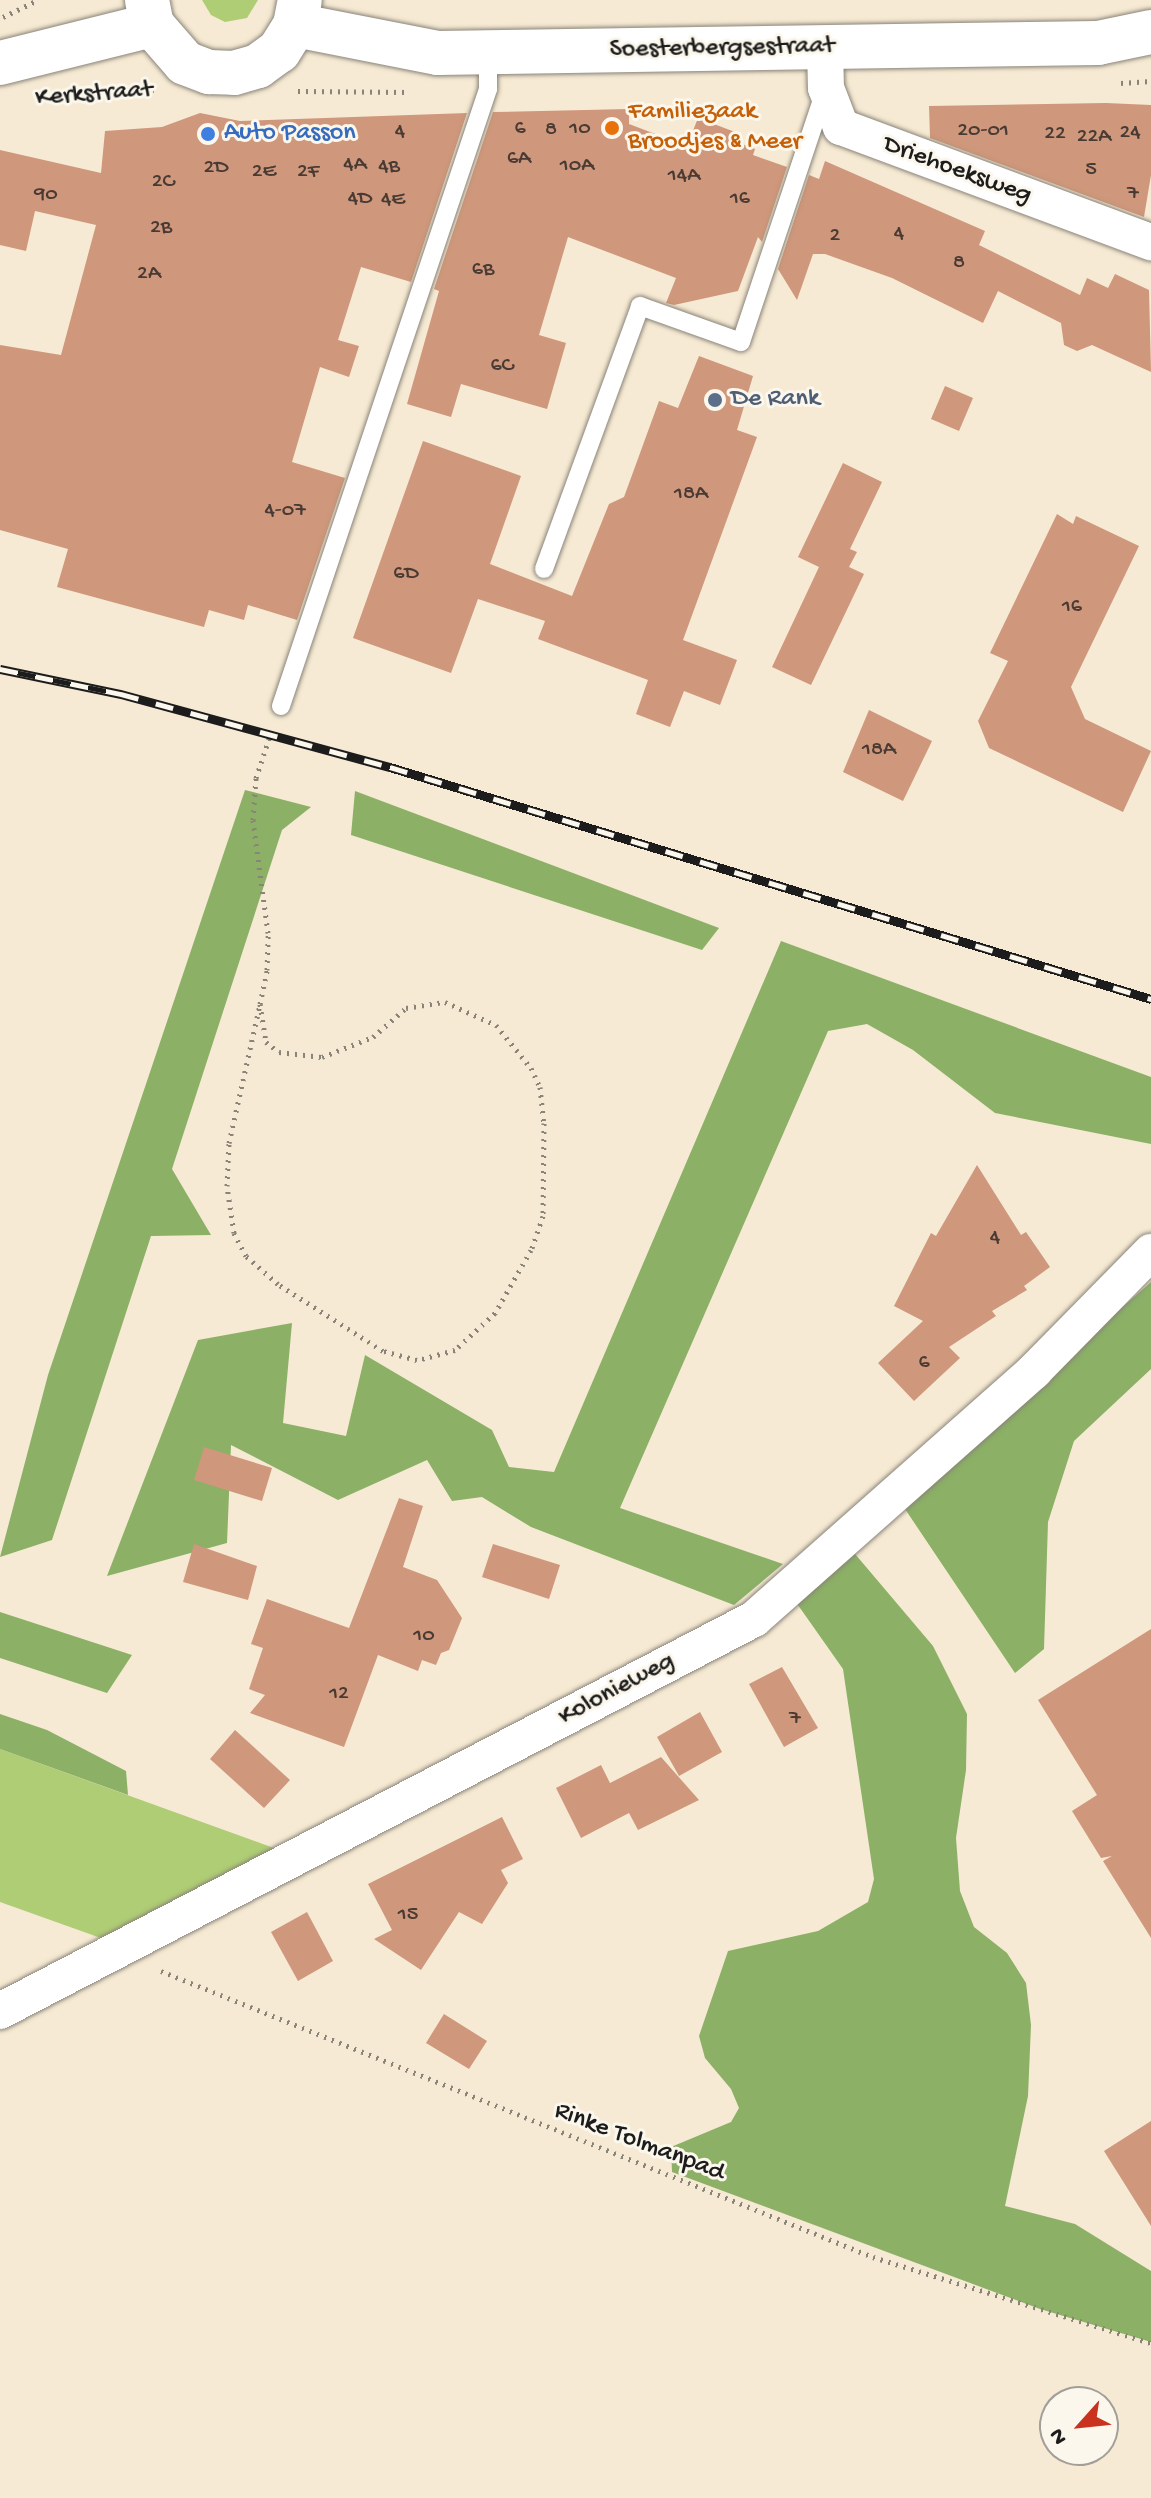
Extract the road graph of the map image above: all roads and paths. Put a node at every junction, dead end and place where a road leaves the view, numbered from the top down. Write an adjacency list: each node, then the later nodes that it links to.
1 (38, 0): 4 (path)
2 (150, 13): 3 (street); 7 (street, Kerkstraat)
3 (298, 13): 6 (street, Soesterbergsestraat)
4 (0, 19)
5 (1151, 32): 8 (street, Soesterbergsestraat)
6 (488, 52): 8 (street, Soesterbergsestraat); 13 (lane)
7 (0, 63)
8 (826, 68): 11 (street, Driehoeksweg); 12 (lane, Soesterbergsestraat)
9 (158, 90): 10 (path, Kerkstraat)
10 (37, 99)
11 (1151, 242)
12 (544, 569)
13 (281, 706): 14 (path)
14 (260, 1004): 14 (path)
15 (1151, 1252): 16 (street, Kolonieweg)
16 (129, 1945): 17 (street, Kolonieweg); 18 (path, Rinke Tolmanpad)
17 (0, 2011)
18 (1151, 2343)

